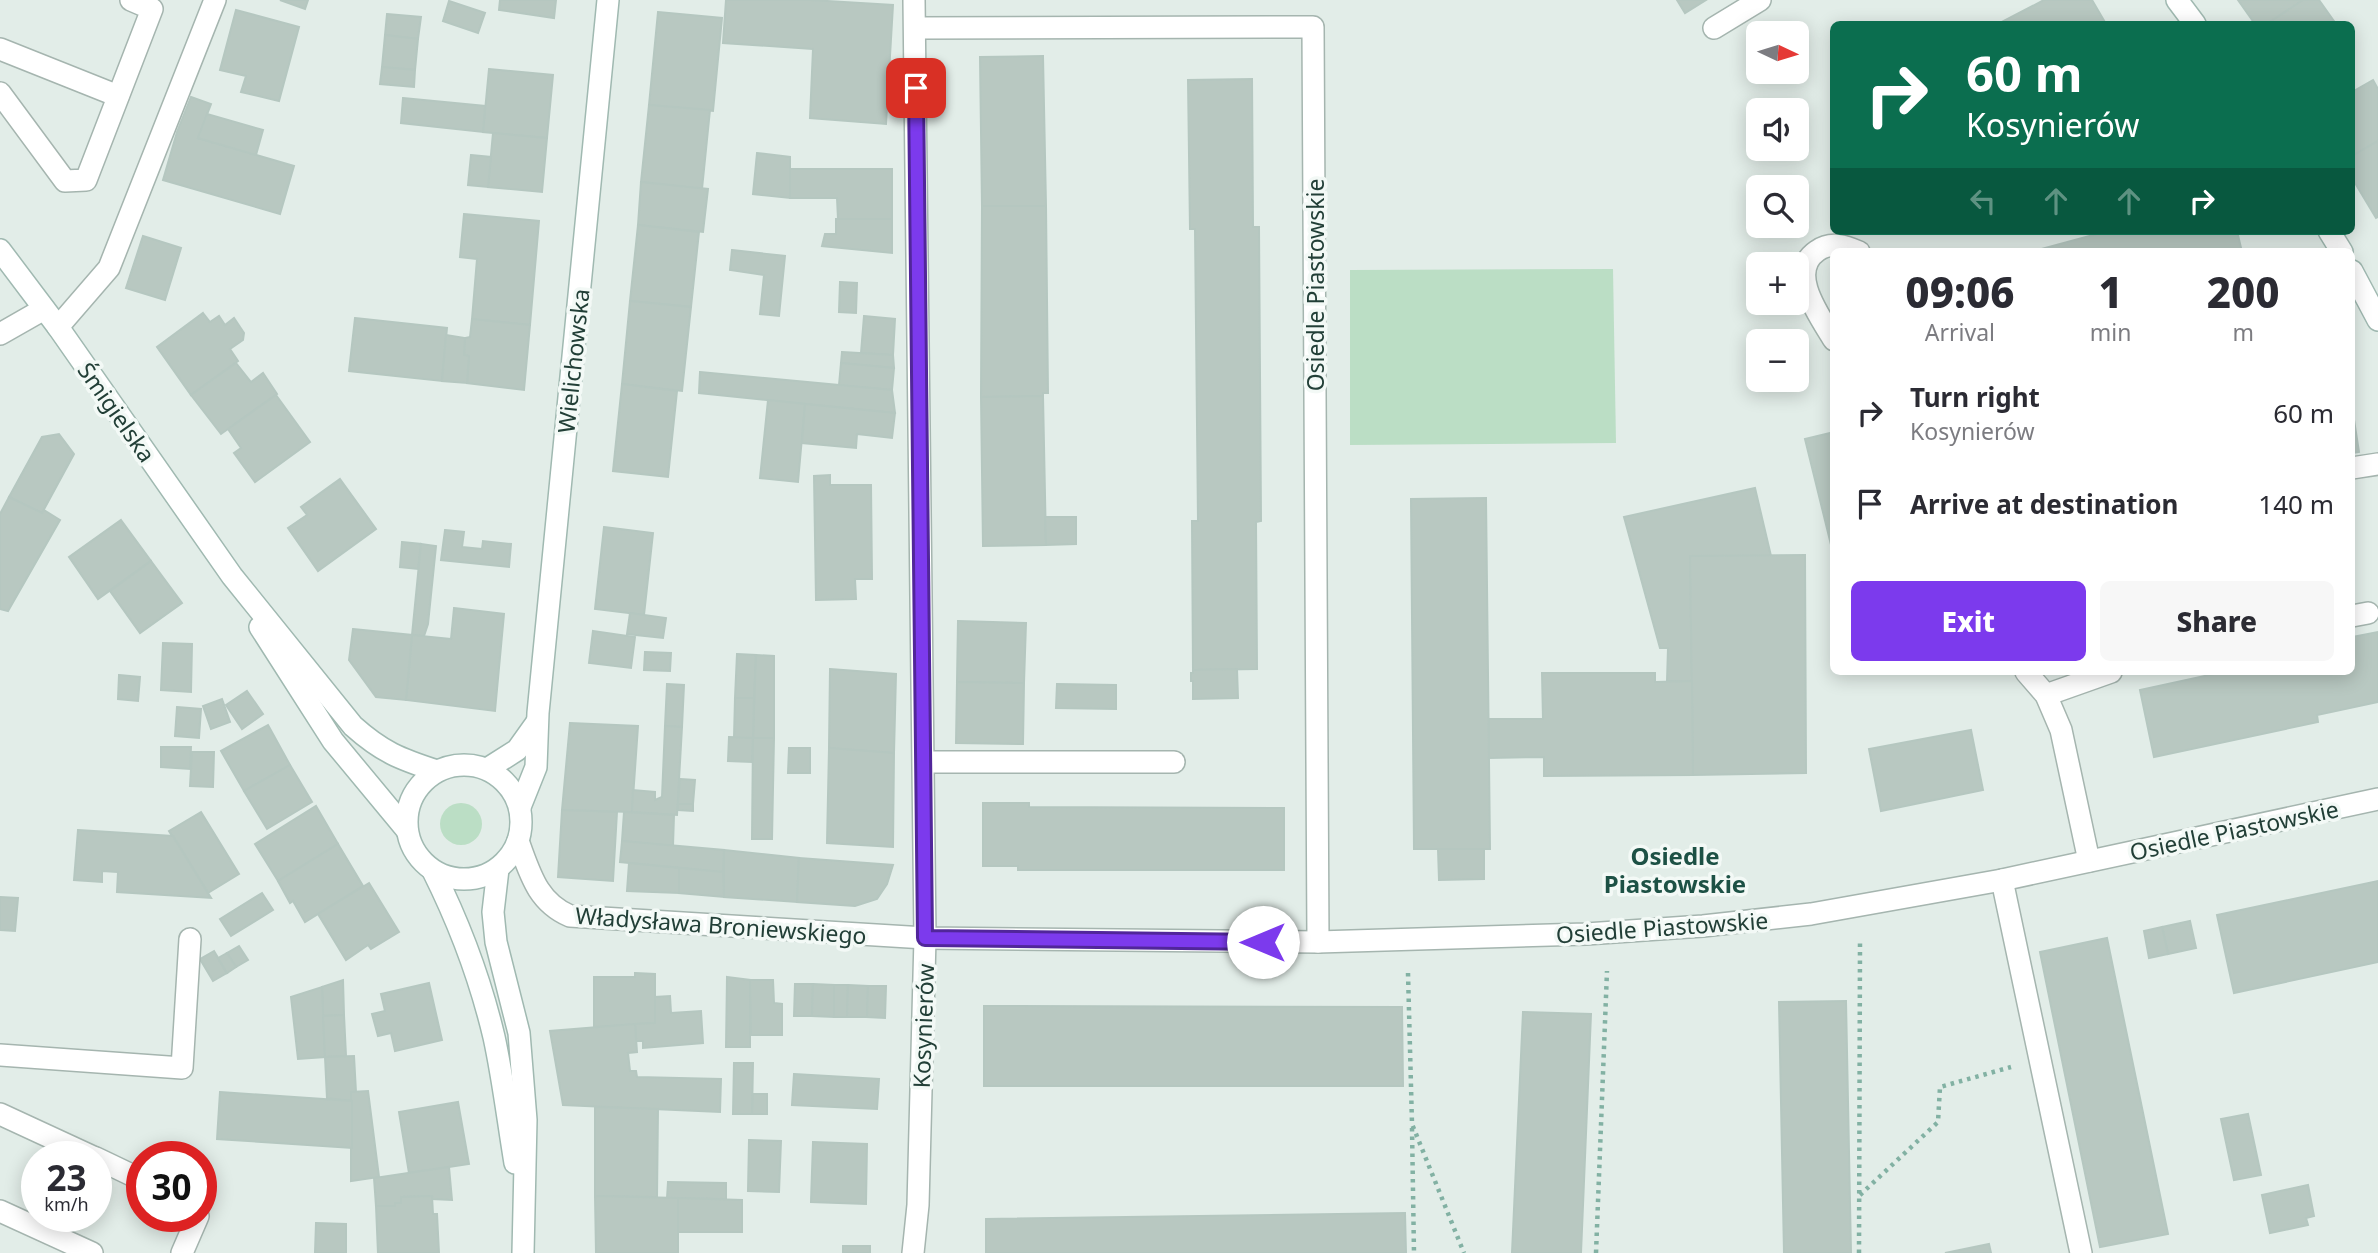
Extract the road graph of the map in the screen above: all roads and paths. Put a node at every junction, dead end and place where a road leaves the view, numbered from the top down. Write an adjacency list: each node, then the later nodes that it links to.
1 (131, 0): 7 (street)
2 (215, 0): 19 (street)
3 (608, 0): 28 (street, Wielichowska)
4 (915, 0): 9 (street, Kosynierów)
5 (1759, 0): 10 (street)
6 (2177, 0): 8 (street)
7 (156, 4): 13 (street)
8 (2188, 21)
9 (915, 28): 29 (street, Kosynierów); 43 (street, Osiedle Piastowskie)
10 (1714, 29)
11 (0, 49): 13 (street)
12 (0, 93): 13 (street)
13 (118, 96)
14 (1850, 248): 21 (street)
15 (0, 250): 17 (street, Śmigielska)
16 (2355, 277): 18 (street)
17 (44, 309): 19 (street, Śmigielska); 20 (street)
18 (2378, 320)
19 (58, 327): 24 (street, Śmigielska)
20 (0, 334)
21 (1830, 334)
22 (2378, 464): 23 (street)
23 (2355, 468)
24 (232, 576): 32 (street, Śmigielska); 35 (street, Śmigielska)
25 (2029, 675): 27 (street)
26 (2103, 675): 27 (street)
27 (2046, 695): 37 (street)
28 (537, 722): 31 (street); 34 (street, Wielichowska)
29 (924, 762): 30 (street); 41 (street, Kosynierów)
30 (1174, 762)
31 (487, 769): 32 (street); 34 (street)
32 (437, 771): 35 (street)
33 (2378, 799): 37 (street, Osiedle Piastowskie)
34 (520, 807): 36 (street)
35 (406, 829): 39 (street)
36 (518, 842): 38 (street); 41 (street, Władysława Broniewskiego)
37 (2089, 861): 40 (street, Osiedle Piastowskie)
38 (498, 869): 39 (street); 54 (street)
39 (433, 871): 54 (street)
40 (2002, 880): 43 (street, Osiedle Piastowskie); 48 (street)
41 (925, 938): 43 (street, Osiedle Piastowskie); 59 (street, Kosynierów)
42 (190, 939): 47 (street)
43 (1318, 942)
44 (1860, 943): 52 (path)
45 (1607, 971): 62 (path)
46 (1408, 973): 50 (path)
47 (0, 1055)
48 (2040, 1058): 52 (path); 64 (street)
49 (0, 1114): 51 (street)
50 (1412, 1124): 60 (path); 61 (path)
51 (58, 1141)
52 (1859, 1196): 63 (path)
53 (0, 1211): 56 (street)
54 (523, 1214): 58 (street)
55 (191, 1232): 57 (street)
56 (92, 1253)
57 (182, 1253)
58 (523, 1253)
59 (914, 1253)
60 (1414, 1253)
61 (1464, 1253)
62 (1596, 1253)
63 (1859, 1253)
64 (2081, 1253)

